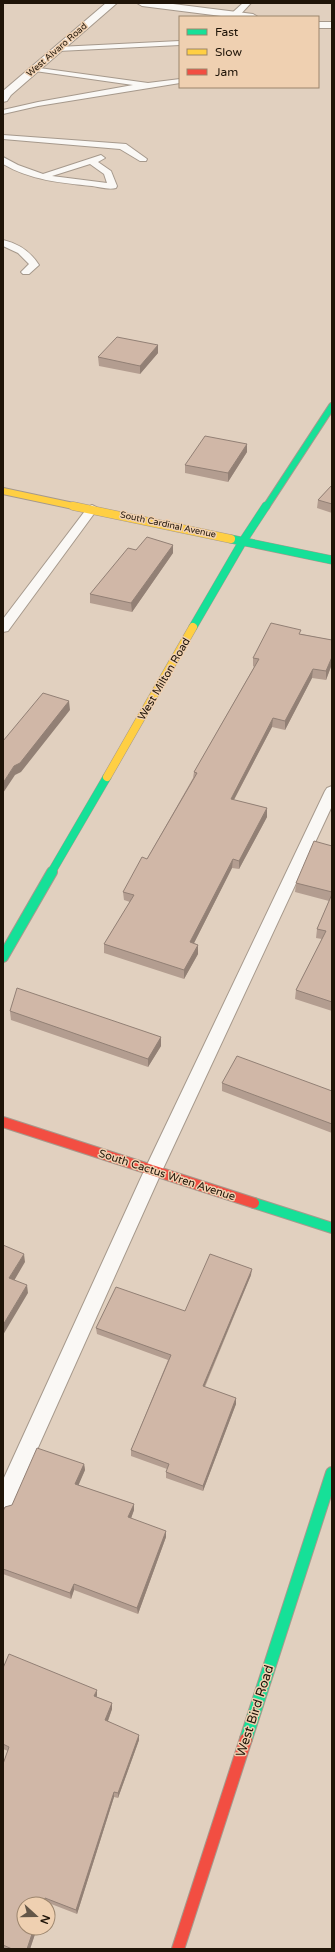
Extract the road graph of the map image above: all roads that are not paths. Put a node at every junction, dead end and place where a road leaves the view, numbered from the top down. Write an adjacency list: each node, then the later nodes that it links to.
1 (112, 3): 9 (street, West Alvaro Road)
2 (142, 3): 4 (street)
3 (247, 3): 4 (lane)
4 (235, 15): 5 (street)
5 (244, 16)
6 (319, 25): 7 (street)
7 (332, 25)
8 (179, 43): 9 (lane)
9 (58, 49): 10 (street, West Alvaro Road)
10 (35, 69): 12 (lane); 13 (street, West Alvaro Road)
11 (179, 81): 12 (lane)
12 (148, 85): 14 (lane)
13 (3, 99)
14 (3, 112)
15 (3, 137): 16 (lane)
16 (126, 147): 17 (lane); 19 (lane)
17 (143, 159)
18 (3, 160): 20 (lane)
19 (91, 161): 20 (lane); 20 (lane)
20 (41, 176)
21 (3, 243): 22 (lane)
22 (26, 272)
23 (332, 406): 26 (street, West Milton Road)
24 (3, 491): 25 (street, South Cardinal Avenue)
25 (92, 509): 26 (street, South Cardinal Avenue); 28 (lane)
26 (243, 541): 27 (street, South Cardinal Avenue); 30 (street, West Milton Road)
27 (332, 560)
28 (3, 628)
29 (332, 791): 32 (lane)
30 (3, 956)
31 (3, 1122): 32 (street, South Cactus Wren Avenue)
32 (153, 1171): 33 (street, South Cactus Wren Avenue); 35 (lane)
33 (332, 1228)
34 (332, 1473): 36 (street, West Bird Road)
35 (3, 1504)
36 (178, 1949)

